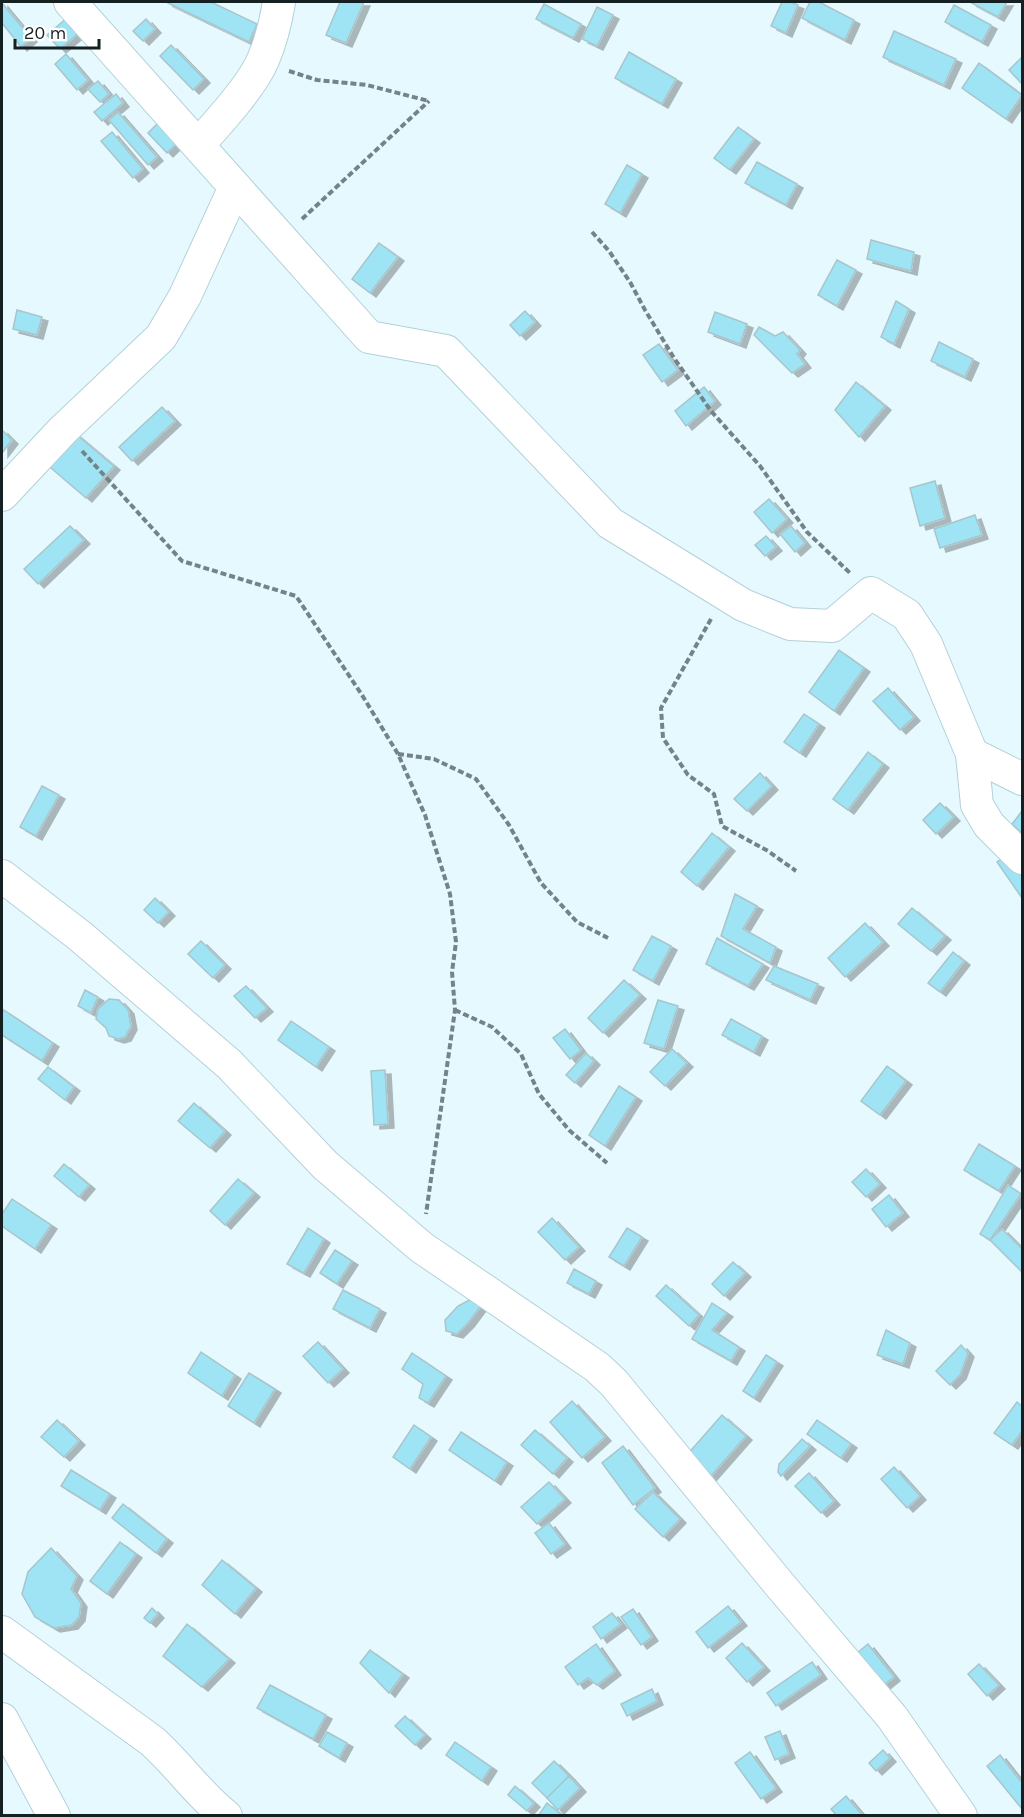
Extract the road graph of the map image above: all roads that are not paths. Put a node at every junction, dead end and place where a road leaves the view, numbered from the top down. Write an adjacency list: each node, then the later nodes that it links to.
1 (70, 2): 3 (street)
2 (279, 2): 3 (street)
3 (198, 145): 4 (street)
4 (236, 187): 5 (street); 6 (street)
5 (2, 495)
6 (972, 754): 7 (street); 8 (street)
7 (1023, 779)
8 (1023, 858)
9 (2, 876): 14 (street)
10 (2, 1632): 13 (street)
11 (2, 1719): 12 (street)
12 (54, 1815)
13 (226, 1815)
14 (961, 1815)

